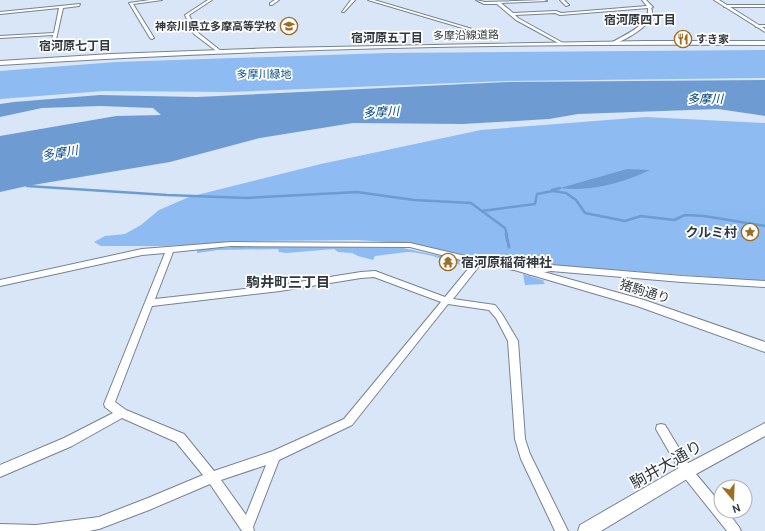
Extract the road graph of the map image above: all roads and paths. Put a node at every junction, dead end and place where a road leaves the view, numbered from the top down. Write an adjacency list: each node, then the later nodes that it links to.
1 (160, 0): 30 (street)
2 (210, 0): 35 (street)
3 (276, 0): 12 (street)
4 (353, 0): 19 (street)
5 (370, 0): 24 (street)
6 (478, 0): 11 (street)
7 (562, 0): 13 (street)
8 (644, 0): 18 (street)
9 (716, 0): 15 (street)
10 (546, 1): 11 (street)
11 (498, 2): 21 (street)
12 (271, 4)
13 (567, 4)
14 (79, 6): 17 (street)
15 (725, 6): 16 (street); 22 (street)
16 (765, 6)
17 (61, 7): 20 (street); 27 (street)
18 (651, 7): 21 (street); 33 (street)
19 (343, 12)
20 (0, 13)
21 (512, 14): 32 (street)
22 (756, 26): 23 (street); 25 (street)
23 (765, 26)
24 (477, 32)
25 (765, 32)
26 (0, 34): 28 (street)
27 (56, 34): 28 (street); 31 (street)
28 (22, 36): 29 (street)
29 (0, 37)
30 (152, 38)
31 (54, 43)
32 (562, 44): 33 (main road, 多摩沿線道路); 35 (main road, 多摩沿線道路)
33 (612, 44): 34 (main road, 多摩沿線道路)
34 (765, 44)
35 (219, 52): 36 (main road, 多摩沿線道路)
36 (0, 63)
37 (170, 249): 38 (street); 41 (street); 44 (street)
38 (478, 262): 39 (street); 43 (street)
39 (515, 267): 40 (street, 猪駒通り)
40 (530, 272): 42 (street); 45 (street, 猪駒通り)
41 (0, 283)
42 (765, 284)
43 (446, 301): 44 (street); 49 (street); 55 (street)
44 (148, 303): 46 (street)
45 (765, 346)
46 (122, 413): 50 (street); 52 (street)
47 (661, 429): 51 (street)
48 (765, 429): 51 (street, 駒井大通り)
49 (275, 456): 52 (street); 53 (street)
50 (0, 471)
51 (687, 472): 56 (street, 駒井大通り); 57 (street)
52 (212, 477): 53 (street); 54 (street)
53 (248, 529)
54 (0, 530)
55 (562, 531)
56 (586, 531)
57 (735, 531)

